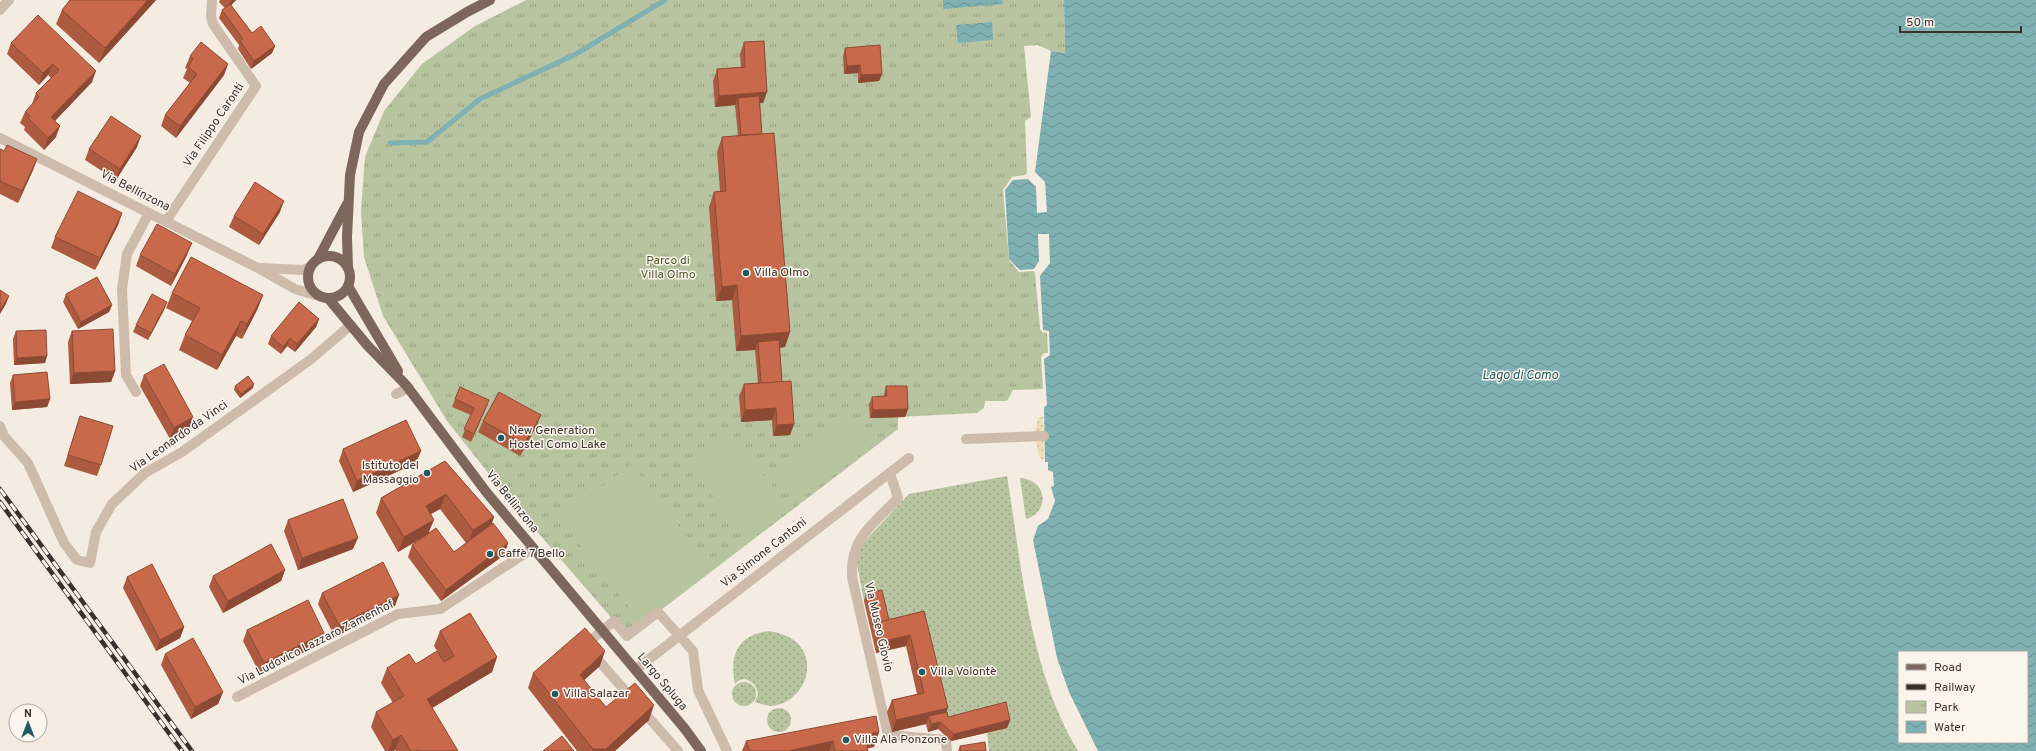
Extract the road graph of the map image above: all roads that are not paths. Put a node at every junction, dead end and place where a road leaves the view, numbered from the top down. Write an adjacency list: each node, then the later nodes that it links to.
1 (9, 0): 4 (street)
2 (212, 0): 8 (street, Via Filippo Caronti)
3 (490, 0): 6 (main road)
4 (0, 10)
5 (0, 138): 7 (street, Via Bellinzona)
6 (349, 198): 9 (main road); 12 (main road)
7 (149, 213): 8 (street, Via Bellinzona); 17 (street)
8 (166, 221): 11 (street, Via Bellinzona)
9 (318, 260): 10 (main road); 12 (main road)
10 (310, 267): 11 (street, Via Bellinzona); 14 (main road)
11 (258, 268): 14 (street, Via Bellinzona)
12 (348, 268): 13 (main road)
13 (348, 286): 14 (main road); 16 (main road, Via Bellinzona)
14 (325, 297): 15 (main road, Via Bellinzona)
15 (351, 325): 16 (main road, Via Bellinzona); 19 (street, Via Leonardo da Vinci)
16 (407, 387): 18 (street); 24 (main road, Via Bellinzona)
17 (136, 392)
18 (396, 394)
19 (0, 426)
20 (1044, 436): 21 (street)
21 (966, 439)
22 (909, 458): 23 (street, Via Simone Cantoni)
23 (890, 473): 26 (street, Via Simone Cantoni); 32 (street, Via Museo Giovio)
24 (533, 548): 25 (main road, Via Bellinzona); 28 (street, Via Ludovico Lazzaro Zamenhof)
25 (602, 631): 26 (street, Largo Spluga); 27 (main road, Largo Spluga); 29 (street, Largo Spluga)
26 (679, 636): 27 (street, Via Simone Cantoni); 31 (street, Largo Spluga)
27 (635, 670): 30 (main road, Largo Spluga)
28 (237, 697)
29 (678, 751)
30 (700, 751)
31 (727, 751)
32 (947, 751)

